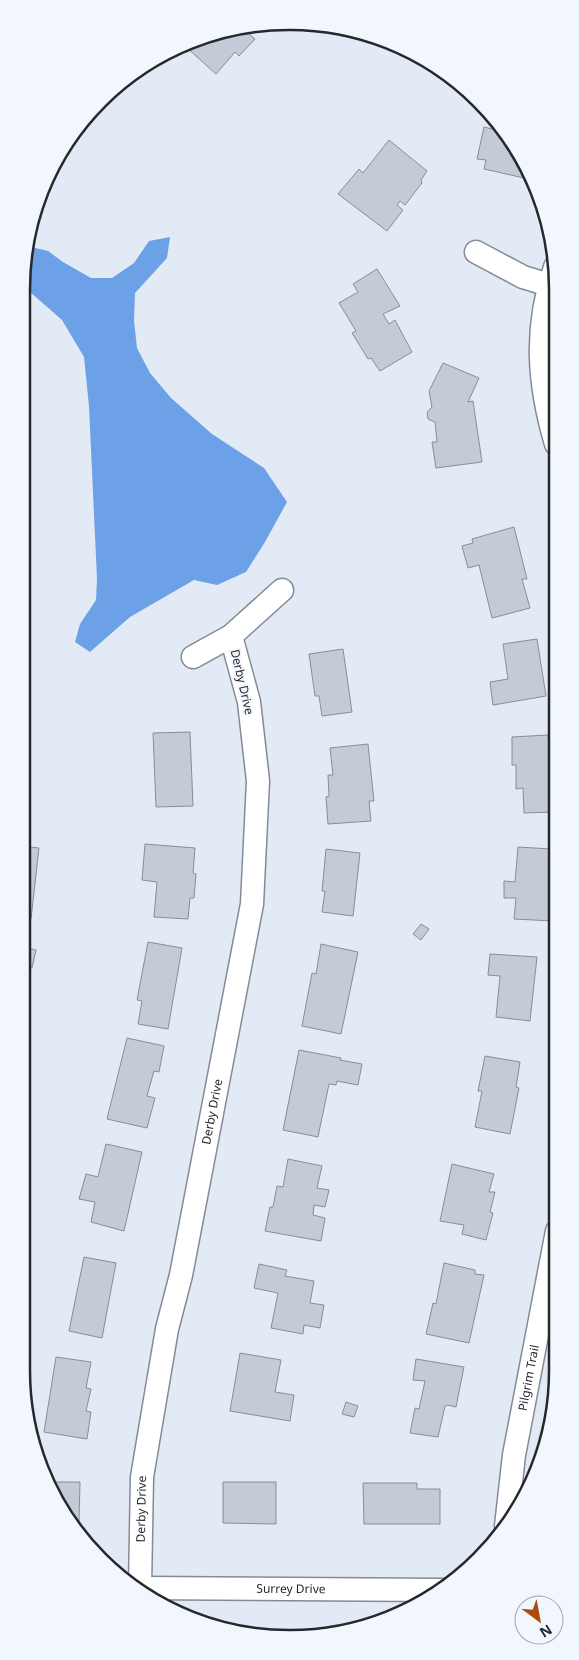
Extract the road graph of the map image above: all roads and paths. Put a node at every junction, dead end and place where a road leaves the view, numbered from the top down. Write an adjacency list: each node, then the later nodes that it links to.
1 (476, 252): 2 (street)
2 (548, 276)
3 (549, 290): 4 (street)
4 (549, 415)
5 (282, 590): 6 (street, Derby Drive)
6 (231, 636): 7 (street, Derby Drive); 10 (street, Derby Drive)
7 (193, 657)
8 (549, 1277): 9 (street, Pilgrim Trail)
9 (508, 1510)
10 (140, 1582)
11 (148, 1588): 12 (street, Surrey Drive)
12 (427, 1590)

